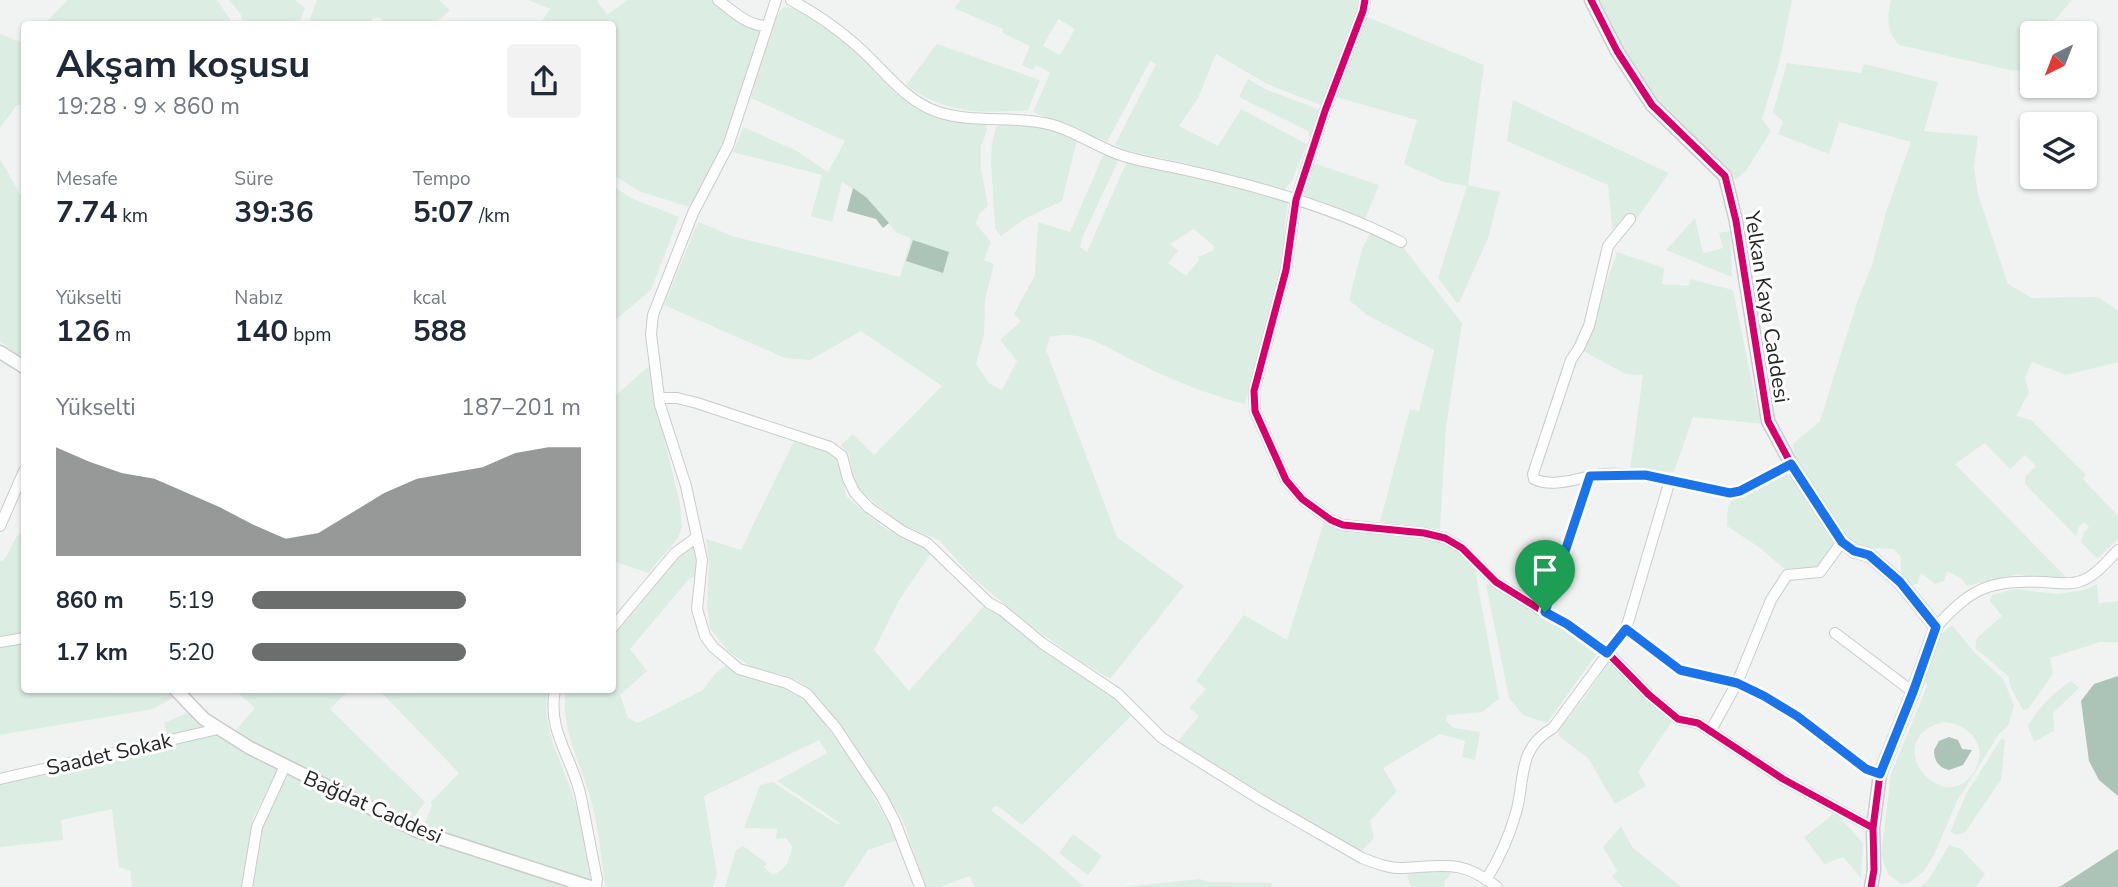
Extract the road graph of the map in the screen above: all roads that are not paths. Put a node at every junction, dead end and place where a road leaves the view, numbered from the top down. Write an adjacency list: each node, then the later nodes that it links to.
1 (718, 0): 6 (street)
2 (776, 0): 6 (street)
3 (791, 0): 7 (street)
4 (1365, 0): 7 (street)
5 (1591, 0): 13 (street, Yelkan Kaya Caddesi)
6 (767, 26): 12 (street)
7 (1296, 200): 9 (street); 21 (street)
8 (1630, 219): 14 (street)
9 (1401, 242)
10 (0, 352): 11 (street)
11 (21, 365)
12 (659, 398): 18 (street); 39 (street)
13 (1791, 464): 16 (street); 19 (street, Yelkan Kaya Caddesi)
14 (1590, 476): 16 (street); 21 (street)
15 (21, 478): 17 (street)
16 (1670, 480): 24 (street)
17 (0, 526)
18 (697, 537): 22 (street); 43 (street)
19 (1842, 542): 23 (street, Yelkan Kaya Caddesi); 29 (street)
20 (2118, 550): 23 (street)
21 (1545, 612): 28 (street)
22 (616, 623)
23 (1936, 627): 30 (street)
24 (1626, 629): 28 (street); 29 (street)
25 (1835, 633): 30 (street)
26 (21, 638): 27 (street)
27 (0, 642)
28 (1607, 653): 34 (street); 39 (street)
29 (1737, 683): 34 (street); 36 (street)
30 (1913, 692): 36 (street)
31 (179, 693): 33 (street, Bağdat Caddesi)
32 (554, 693): 42 (street)
33 (218, 729): 35 (street, Bağdat Caddesi); 37 (street, Saadet Sokak)
34 (1711, 730): 38 (street)
35 (285, 766): 40 (street); 41 (street, Bağdat Caddesi)
36 (1880, 774): 38 (street)
37 (0, 779)
38 (1873, 828): 45 (street)
39 (1486, 880): 44 (street)
40 (247, 887)
41 (590, 887)
42 (596, 887)
43 (920, 887)
44 (1497, 887)
45 (1871, 887)

